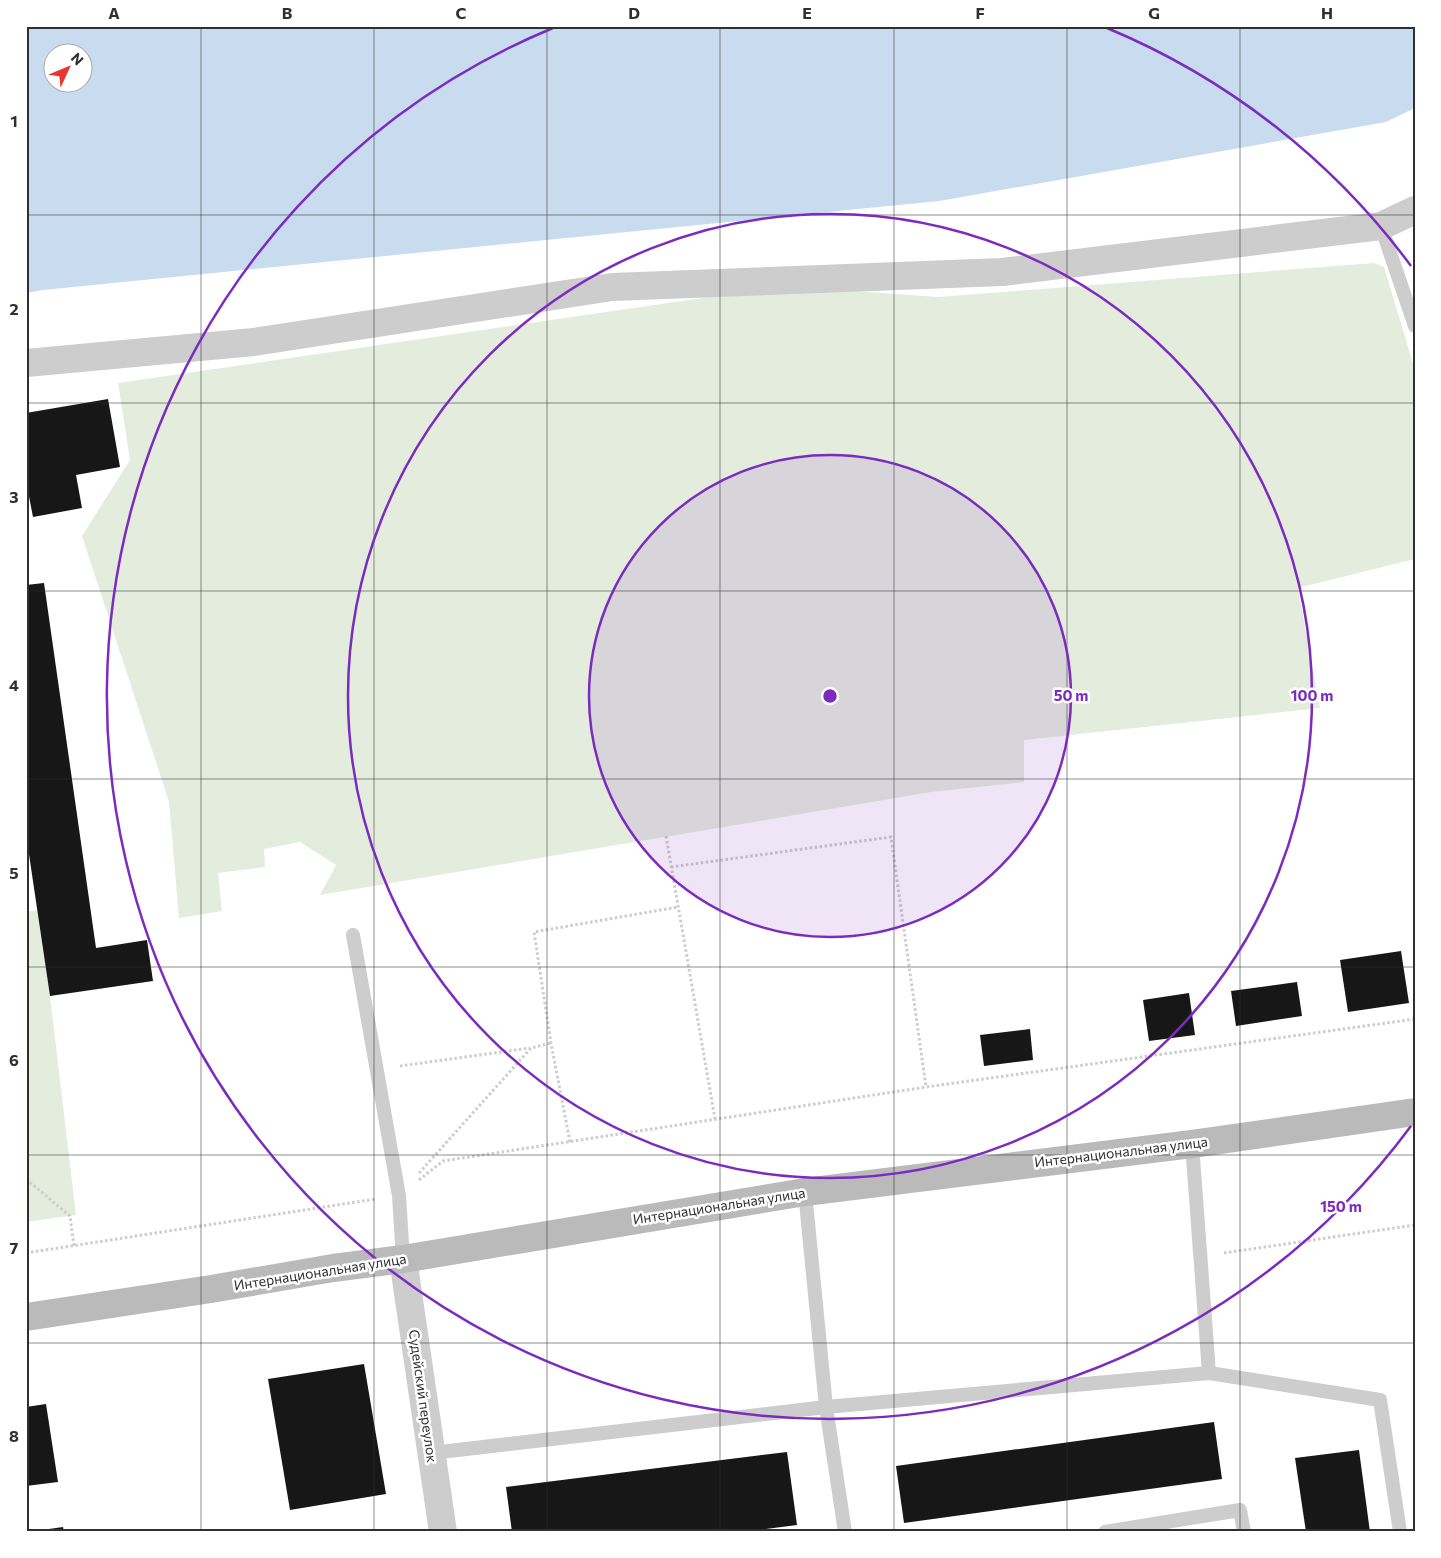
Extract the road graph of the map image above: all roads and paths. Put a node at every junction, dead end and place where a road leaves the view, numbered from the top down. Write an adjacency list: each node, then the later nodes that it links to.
1 (1415, 210): 2 (street)
2 (1381, 226): 3 (lane); 4 (street)
3 (1415, 326)
4 (26, 363)
5 (666, 836): 6 (path)
6 (671, 867): 7 (path); 13 (path)
7 (678, 907): 10 (path); 15 (path)
8 (353, 936): 12 (lane)
9 (1415, 1019): 13 (path)
10 (552, 1043): 11 (path); 16 (path)
11 (531, 1048): 12 (path); 20 (path)
12 (377, 1069): 20 (lane)
13 (926, 1087): 15 (path)
14 (1415, 1112): 17 (main road, Интернациональная улица)
15 (714, 1119): 16 (path)
16 (570, 1142): 20 (path)
17 (1192, 1144): 19 (main road, Интернациональная улица); 24 (lane)
18 (26, 1179): 22 (path)
19 (805, 1192): 25 (main road, Интернациональная улица); 28 (lane)
20 (399, 1196): 22 (path); 25 (lane)
21 (1415, 1225): 24 (path)
22 (74, 1246): 23 (path)
23 (26, 1253)
24 (1201, 1256): 27 (lane)
25 (403, 1259): 26 (main road, Интернациональная улица); 29 (street, Судейский переулок)
26 (26, 1317)
27 (1209, 1373): 28 (lane); 34 (lane)
28 (826, 1407): 29 (lane); 31 (lane)
29 (432, 1453): 30 (street, Судейский переулок)
30 (443, 1532)
31 (845, 1532)
32 (1105, 1532): 33 (lane)
33 (1244, 1532)
34 (1400, 1532)

